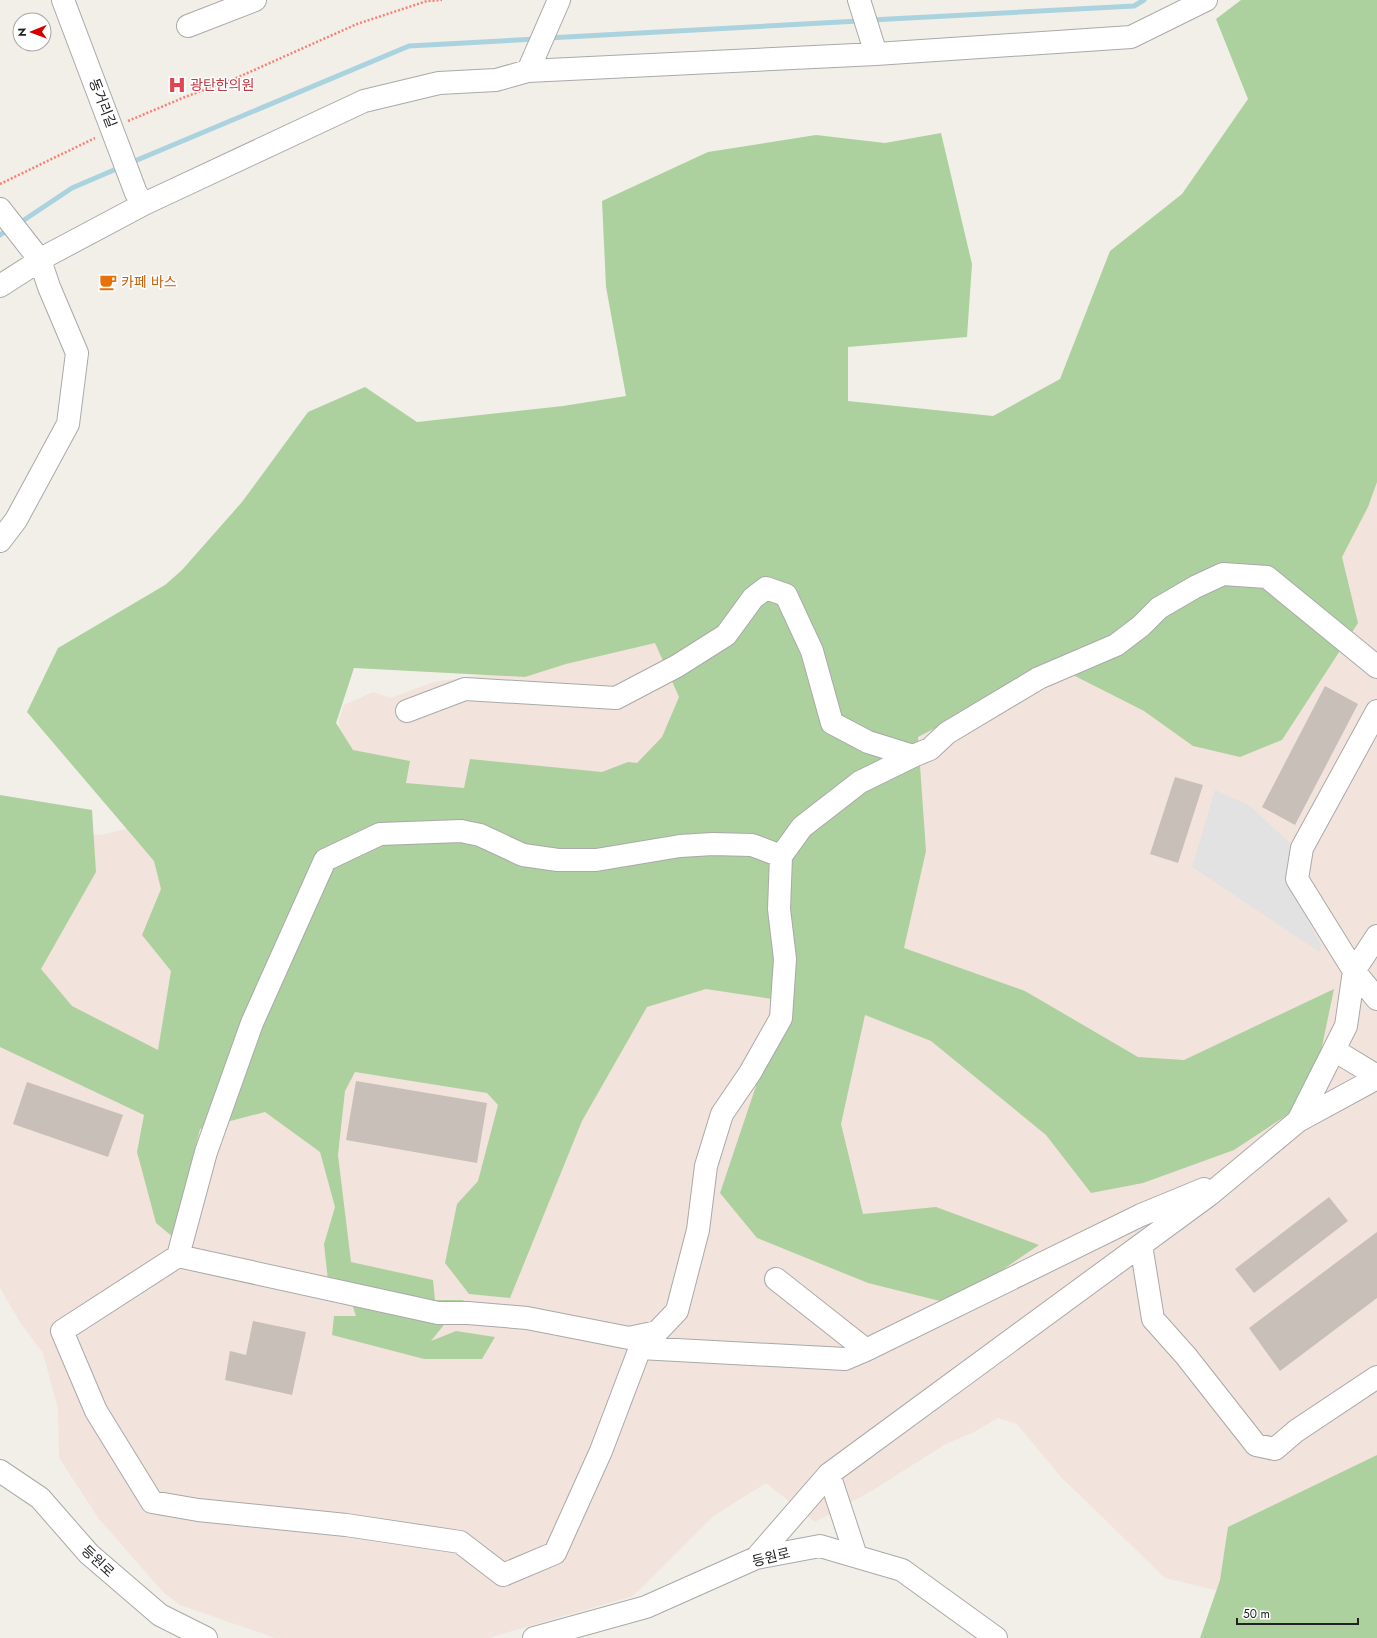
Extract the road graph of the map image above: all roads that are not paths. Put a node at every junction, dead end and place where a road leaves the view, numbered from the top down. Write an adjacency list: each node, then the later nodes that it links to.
1 (63, 0): 9 (street, 동거리길)
2 (255, 0): 6 (street)
3 (559, 0): 8 (street)
4 (859, 0): 7 (street)
5 (1206, 0): 7 (street)
6 (188, 26)
7 (876, 54): 8 (street)
8 (528, 71): 9 (street)
9 (140, 199): 11 (street)
10 (0, 208): 11 (street)
11 (35, 254): 12 (street); 13 (street)
12 (0, 286)
13 (0, 541)
14 (1377, 667): 17 (street)
15 (407, 711): 17 (street)
16 (1377, 711): 20 (street)
17 (913, 756): 18 (street)
18 (781, 856): 29 (street); 31 (street)
19 (1377, 936): 20 (street)
20 (1354, 971): 21 (street); 23 (street)
21 (1377, 999)
22 (1377, 1004): 23 (street)
23 (1347, 1023): 24 (street)
24 (1334, 1050): 25 (street); 26 (street)
25 (1374, 1084): 26 (street)
26 (1298, 1121): 27 (street)
27 (1230, 1178): 28 (street); 32 (street)
28 (1141, 1245): 33 (street); 35 (street)
29 (178, 1256): 31 (street); 31 (street)
30 (776, 1279): 32 (street)
31 (642, 1341): 32 (street)
32 (866, 1350)
33 (1377, 1377)
34 (0, 1471): 38 (street, 등원로)
35 (829, 1474): 36 (street); 37 (street)
36 (856, 1556): 37 (street, 등원로); 40 (street, 등원로)
37 (756, 1558): 39 (street, 등원로)
38 (206, 1638)
39 (534, 1638)
40 (996, 1638)

